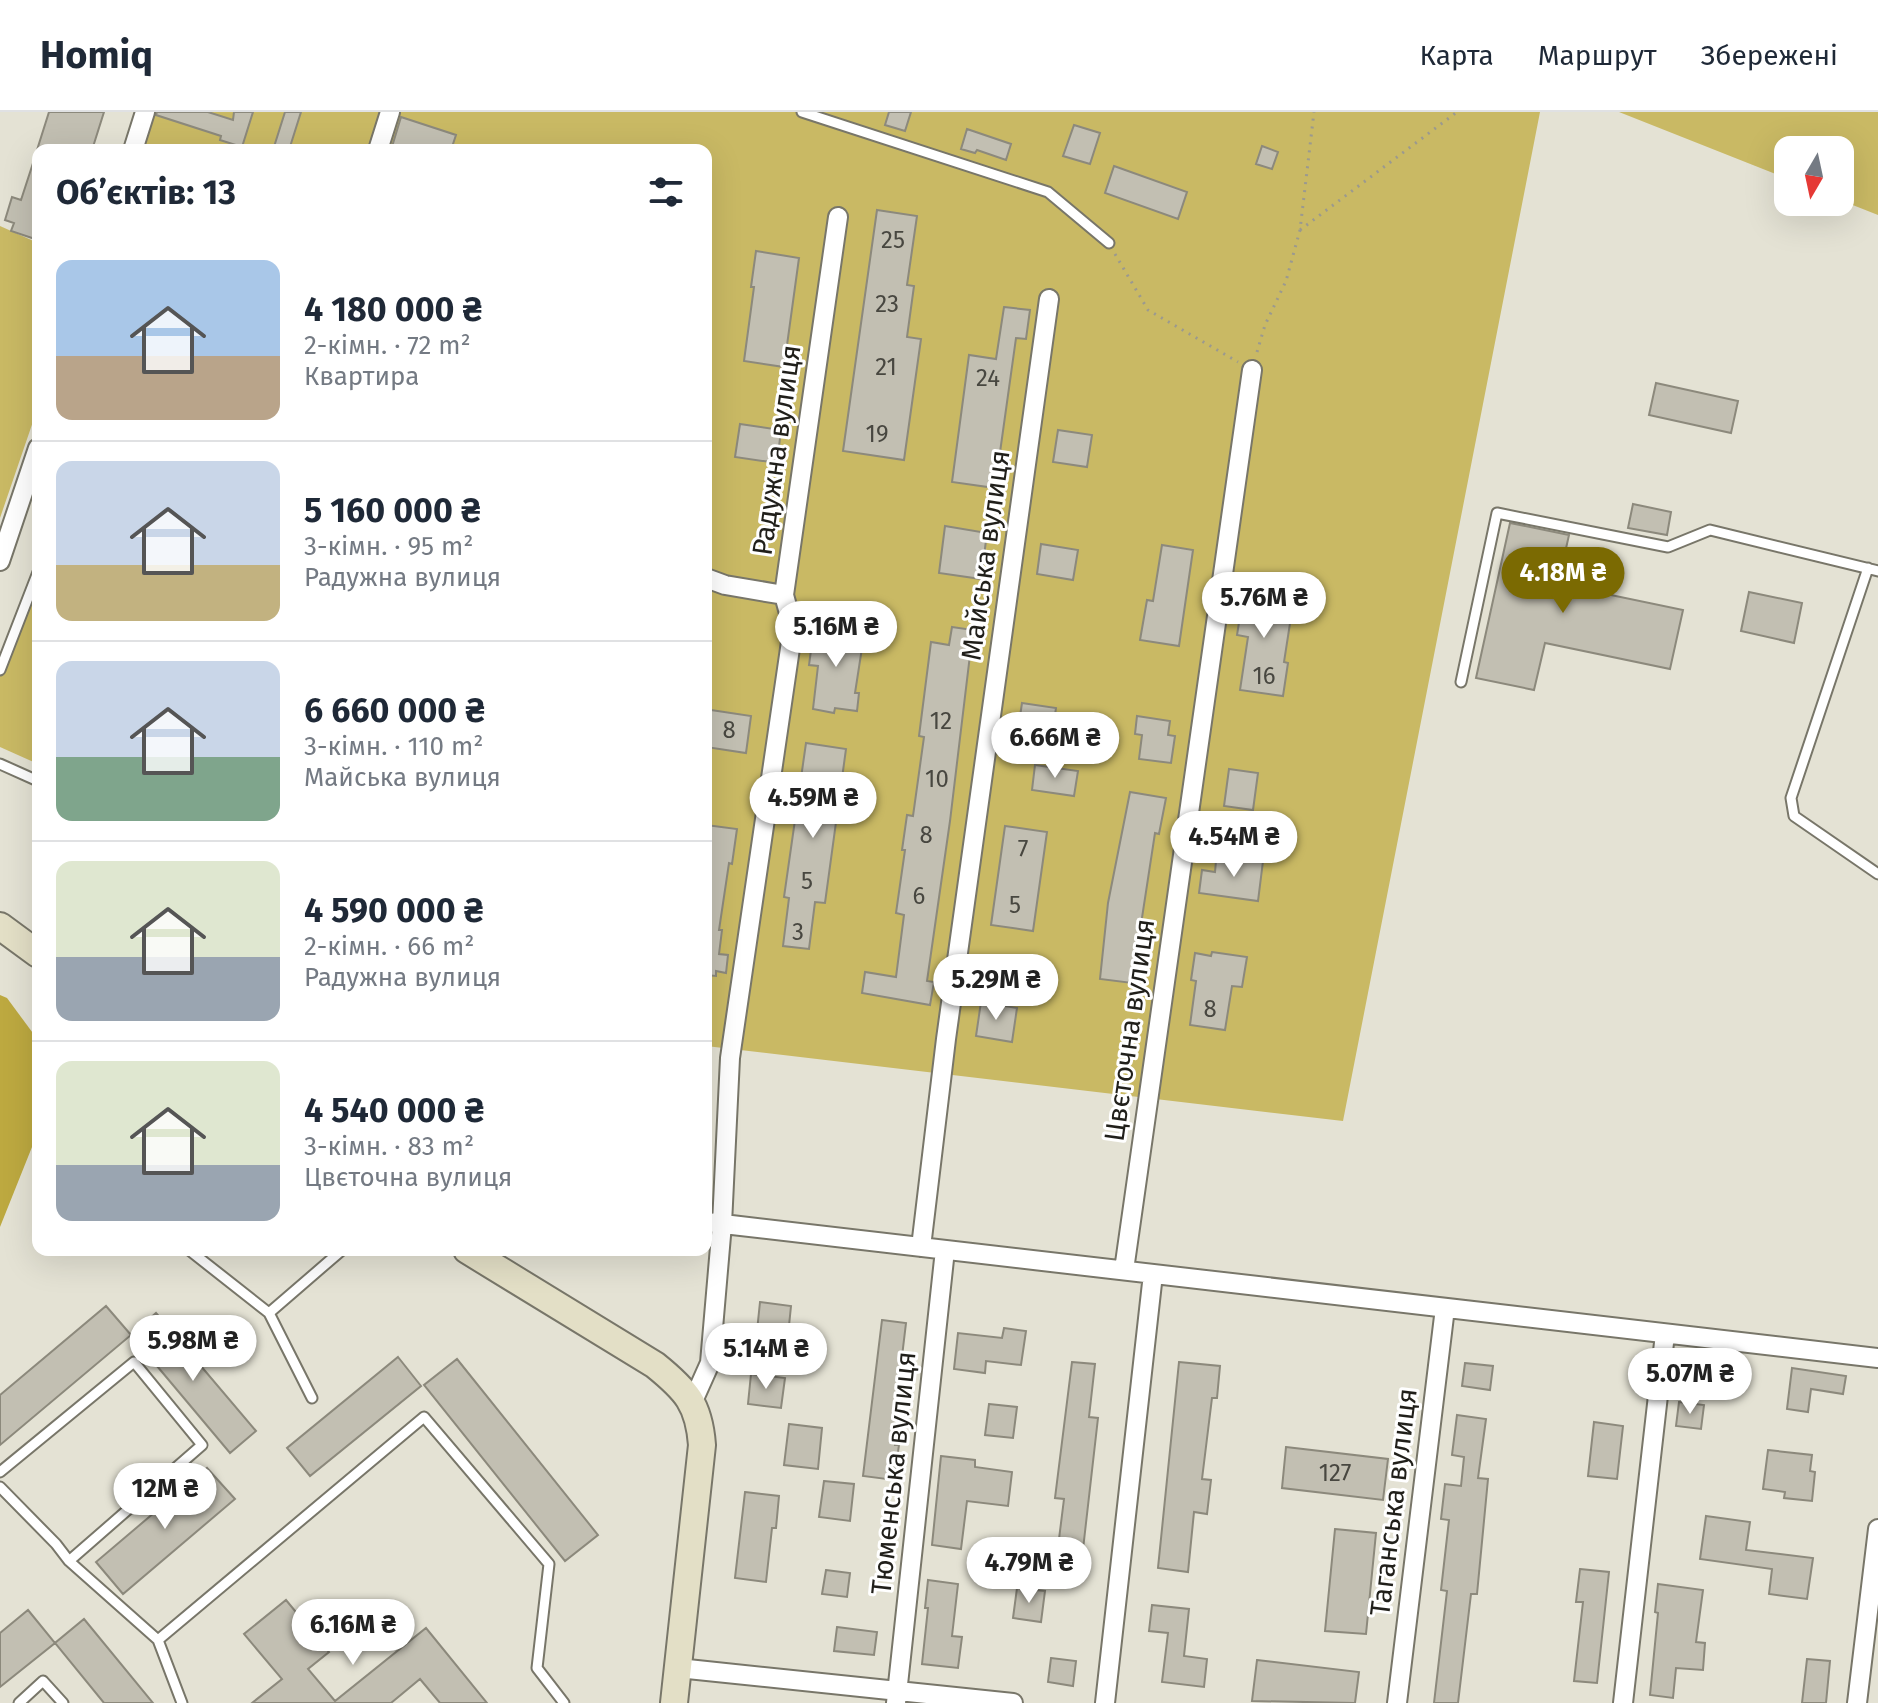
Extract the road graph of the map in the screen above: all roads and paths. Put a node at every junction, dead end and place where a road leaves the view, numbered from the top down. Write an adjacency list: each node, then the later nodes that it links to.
1 (145, 112): 6 (street)
2 (390, 112): 7 (street)
3 (802, 112): 10 (lane)
4 (1314, 112): 9 (path)
5 (1457, 112): 9 (path)
6 (135, 144)
7 (380, 144)
8 (838, 217): 18 (street, Радужна вулиця)
9 (1300, 230): 12 (path)
10 (1109, 243): 12 (path)
11 (1049, 299): 27 (street, Майська вулиця)
12 (1252, 370): 32 (street, Цвєточна вулиця)
13 (32, 466): 14 (street)
14 (0, 561)
15 (1873, 569): 20 (lane); 23 (lane)
16 (712, 580): 18 (street)
17 (32, 587): 19 (lane)
18 (784, 595): 26 (street, Радужна вулиця)
19 (0, 670)
20 (1461, 682)
21 (0, 764): 22 (lane)
22 (32, 778)
23 (1878, 874)
24 (0, 926): 25 (street)
25 (32, 950)
26 (714, 1223): 27 (street); 39 (street, Радужна вулиця)
27 (921, 1247): 28 (street)
28 (945, 1250): 32 (street); 46 (street, Тюменська вулиця)
29 (197, 1256): 35 (lane)
30 (335, 1256): 35 (lane)
31 (477, 1256): 39 (street)
32 (1124, 1270): 33 (street)
33 (1153, 1274): 34 (street); 53 (street)
34 (1445, 1308): 36 (street); 54 (street, Таганська вулиця)
35 (269, 1313): 38 (lane)
36 (1665, 1334): 37 (street); 55 (street)
37 (1878, 1358)
38 (312, 1398)
39 (693, 1401): 45 (street)
40 (0, 1472): 43 (lane)
41 (0, 1487): 43 (lane)
42 (1878, 1529): 56 (street)
43 (69, 1561): 44 (lane)
44 (158, 1640): 49 (lane); 50 (lane)
45 (678, 1668): 46 (street); 51 (street)
46 (897, 1696): 52 (street)
47 (19, 1703): 48 (lane)
48 (63, 1703)
49 (182, 1703)
50 (564, 1703)
51 (674, 1703)
52 (1013, 1703)
53 (1105, 1703)
54 (1397, 1703)
55 (1623, 1703)
56 (1857, 1703)

